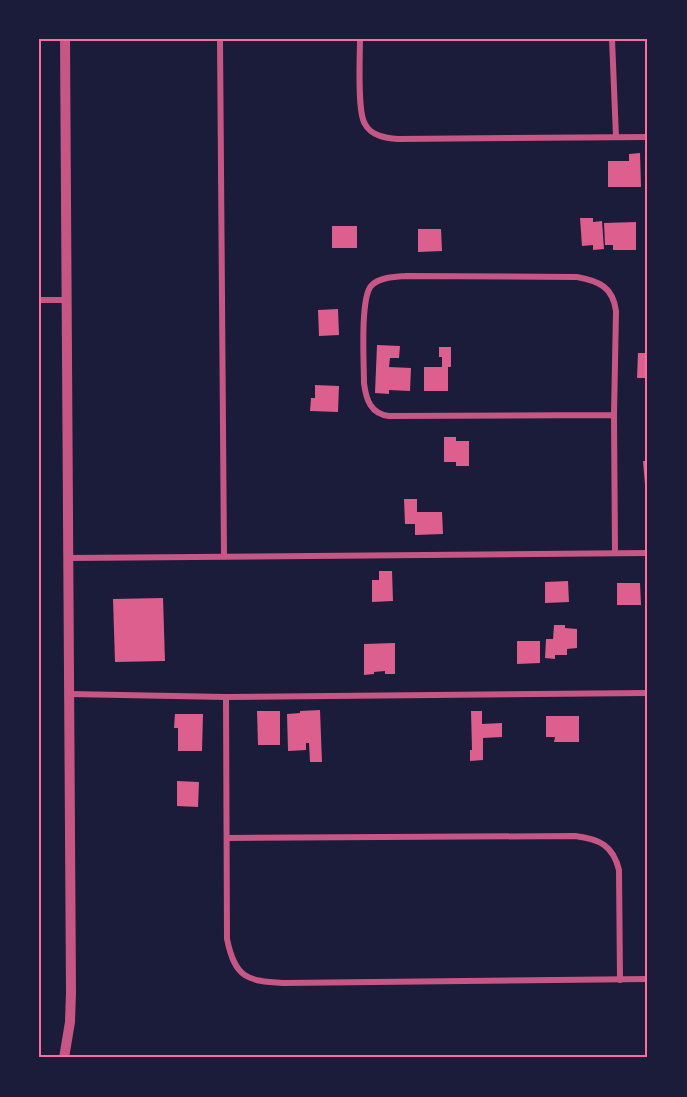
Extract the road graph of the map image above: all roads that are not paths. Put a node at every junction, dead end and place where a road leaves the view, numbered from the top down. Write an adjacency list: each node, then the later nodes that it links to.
1 (65, 39): 8 (street)
2 (220, 39): 12 (street)
3 (360, 39): 5 (street)
4 (612, 39): 5 (street)
5 (616, 137): 6 (street)
6 (648, 137)
7 (39, 300): 8 (street)
8 (67, 300): 13 (street)
9 (614, 415): 9 (street); 10 (street)
10 (615, 553): 11 (street); 12 (street)
11 (648, 553)
12 (224, 556): 13 (street)
13 (68, 558): 15 (street)
14 (648, 693): 16 (street)
15 (69, 694): 16 (street); 20 (street)
16 (226, 697): 17 (street)
17 (227, 838): 19 (street); 19 (street)
18 (648, 979): 19 (street)
19 (620, 980)
20 (64, 1058)

